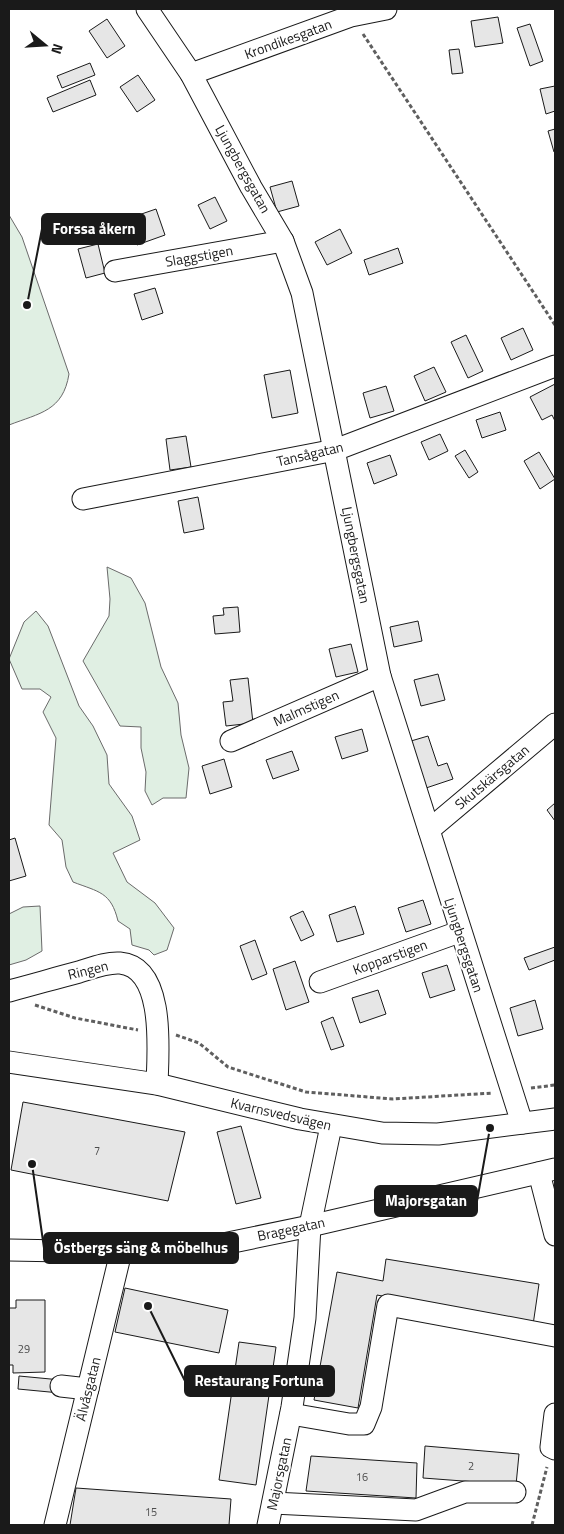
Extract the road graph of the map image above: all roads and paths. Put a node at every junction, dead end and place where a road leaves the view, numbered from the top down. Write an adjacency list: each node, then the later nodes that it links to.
1 (147, 9): 4 (street, Ljungbergsgatan)
2 (386, 9): 3 (street, Krondikesgatan)
3 (351, 16): 4 (street, Krondikesgatan); 7 (path)
4 (191, 74): 5 (street, Ljungbergsgatan)
5 (283, 241): 6 (street, Slaggstigen); 9 (street, Ljungbergsgatan)
6 (115, 271)
7 (555, 325)
8 (555, 366): 9 (street, Tansågatan)
9 (335, 450): 10 (street, Tansågatan); 11 (street, Ljungbergsgatan)
10 (83, 499)
11 (380, 676): 13 (street, Malmstigen); 14 (street, Ljungbergsgatan)
12 (555, 724): 14 (street, Skutskärsgatan)
13 (231, 741)
14 (429, 830): 15 (street, Ljungbergsgatan)
15 (459, 932): 16 (street, Kopparstigen); 23 (street, Ljungbergsgatan)
16 (320, 982)
17 (9, 991): 19 (street, Ringen)
18 (28, 1003): 19 (path)
19 (159, 1033): 21 (street, Ringen); 23 (path)
20 (9, 1062): 21 (street, Kvarnsvedsvägen)
21 (157, 1084): 26 (street, Kvarnsvedsvägen)
22 (555, 1085): 23 (path)
23 (510, 1091): 25 (street, Ljungbergsgatan)
24 (555, 1119): 25 (street, Kvarnsvedsvägen)
25 (522, 1123): 26 (street, Kvarnsvedsvägen)
26 (331, 1126): 28 (street, Majorsgatan)
27 (547, 1171): 28 (street, Bragegatan); 29 (street, Bragegatan)
28 (310, 1226): 31 (street, Bragegatan); 35 (street, Majorsgatan)
29 (555, 1235)
30 (9, 1250): 31 (street, Bragegatan)
31 (121, 1252): 34 (street, Älvåsgatan)
32 (555, 1336): 35 (street)
33 (61, 1386): 34 (street)
34 (88, 1389): 40 (street, Älvåsgatan)
35 (291, 1414): 39 (street, Majorsgatan)
36 (555, 1414): 37 (street)
37 (553, 1448): 42 (path)
38 (515, 1492): 39 (street)
39 (273, 1503): 41 (street, Majorsgatan)
40 (55, 1525)
41 (268, 1525)
42 (532, 1525)

